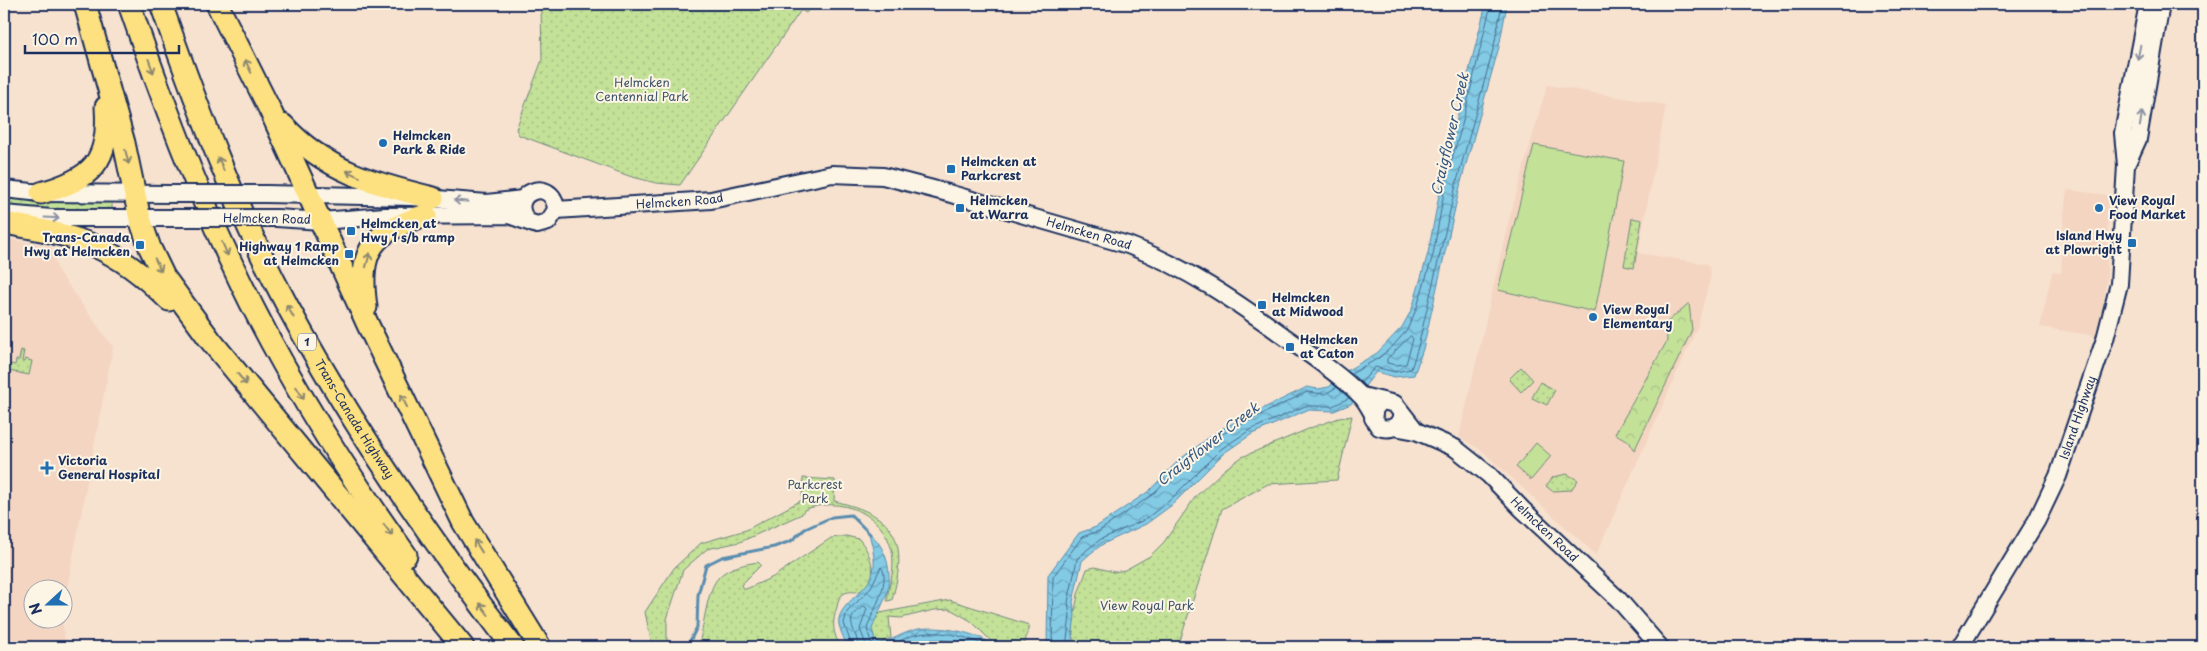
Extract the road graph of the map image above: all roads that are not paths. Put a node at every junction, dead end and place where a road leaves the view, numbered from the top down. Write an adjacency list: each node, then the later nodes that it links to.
1 (86, 4): 7 (highway)
2 (129, 4): 29 (highway, one-way to 29)
3 (161, 4): 30 (highway, Trans-Canada Highway / 1, one-way to 3)
4 (217, 4): 8 (highway, one-way to 4)
5 (2148, 4): 9 (main road, Island Highway, one-way to 9)
6 (2160, 4): 9 (main road, Island Highway, one-way to 6)
7 (96, 43): 11 (highway); 12 (highway, one-way to 12)
8 (270, 110): 13 (highway); 16 (highway, one-way to 8)
9 (2126, 165): 33 (main road, Island Highway)
10 (4, 189): 11 (main road, Helmcken Road)
11 (41, 193): 12 (main road, Helmcken Road)
12 (136, 194): 13 (main road, Helmcken Road, bridge); 18 (highway)
13 (310, 195): 16 (main road, Helmcken Road); 19 (highway)
14 (523, 199): 15 (main road); 16 (main road, Helmcken Road, one-way to 16); 20 (main road)
15 (555, 206): 20 (main road); 24 (main road, Helmcken Road)
16 (430, 207): 19 (main road, Helmcken Road); 20 (main road, Helmcken Road); 22 (highway, one-way to 16)
17 (4, 214): 18 (main road, Helmcken Road, one-way to 18)
18 (140, 219): 19 (main road, Helmcken Road, bridge); 23 (highway, one-way to 23)
19 (321, 220): 22 (highway)
20 (528, 222)
21 (4, 223): 23 (highway)
22 (368, 325): 31 (highway, one-way to 22)
23 (211, 341): 28 (highway, one-way to 28)
24 (1362, 396): 25 (main road, Helmcken Road); 26 (main road, Helmcken Road)
25 (1385, 402): 26 (main road); 27 (main road)
26 (1373, 414): 27 (main road)
27 (1397, 420): 32 (main road, Helmcken Road)
28 (463, 647)
29 (474, 647)
30 (513, 647)
31 (540, 647)
32 (1660, 647)
33 (1960, 647)

